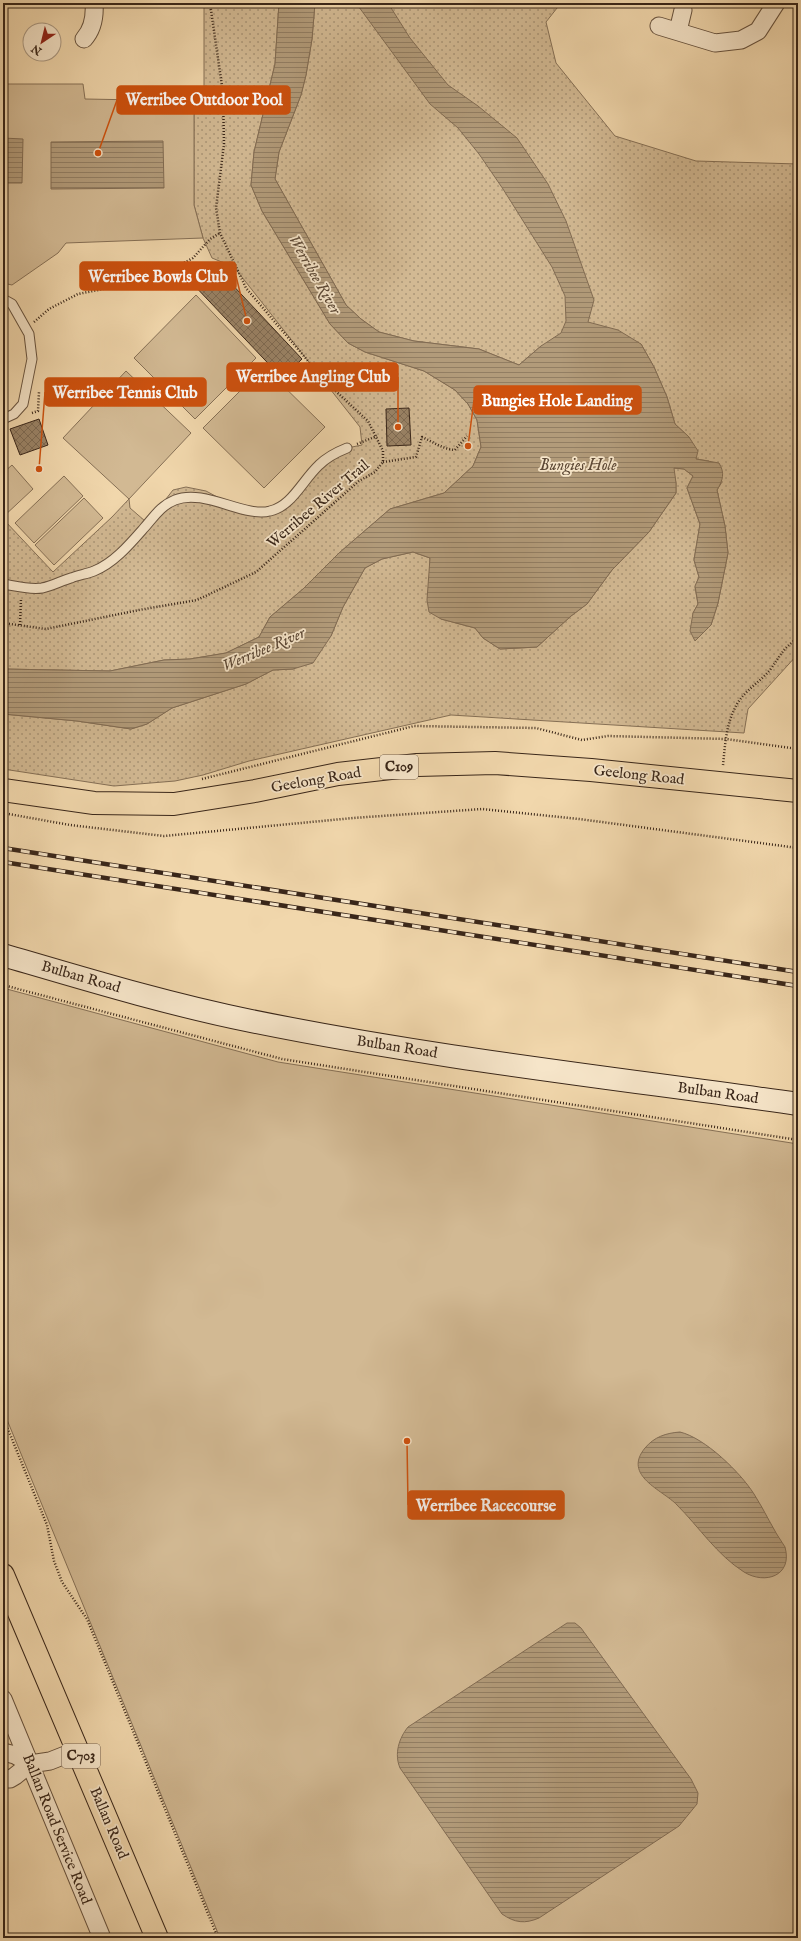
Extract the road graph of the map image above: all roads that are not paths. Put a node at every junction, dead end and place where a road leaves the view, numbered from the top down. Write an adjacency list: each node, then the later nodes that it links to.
1 (94, 3): 6 (street)
2 (776, 3): 5 (street)
3 (683, 10): 5 (street)
4 (659, 26): 5 (street)
5 (678, 31)
6 (84, 39)
7 (3, 299): 8 (lane)
8 (3, 419)
9 (347, 448): 10 (lane)
10 (3, 584)
11 (3, 790): 12 (main road, Geelong Road / C109)
12 (798, 791)
13 (3, 955): 14 (street, Bulban Road)
14 (798, 1104)
15 (3, 1575): 17 (main road, Ballan Road / C703)
16 (3, 1698): 19 (street, Ballan Road Service Road)
17 (78, 1750): 19 (street); 22 (main road, Ballan Road / C703)
18 (3, 1752): 19 (street)
19 (30, 1764): 20 (street); 21 (street, Ballan Road Service Road)
20 (3, 1779)
21 (102, 1938)
22 (157, 1938)

